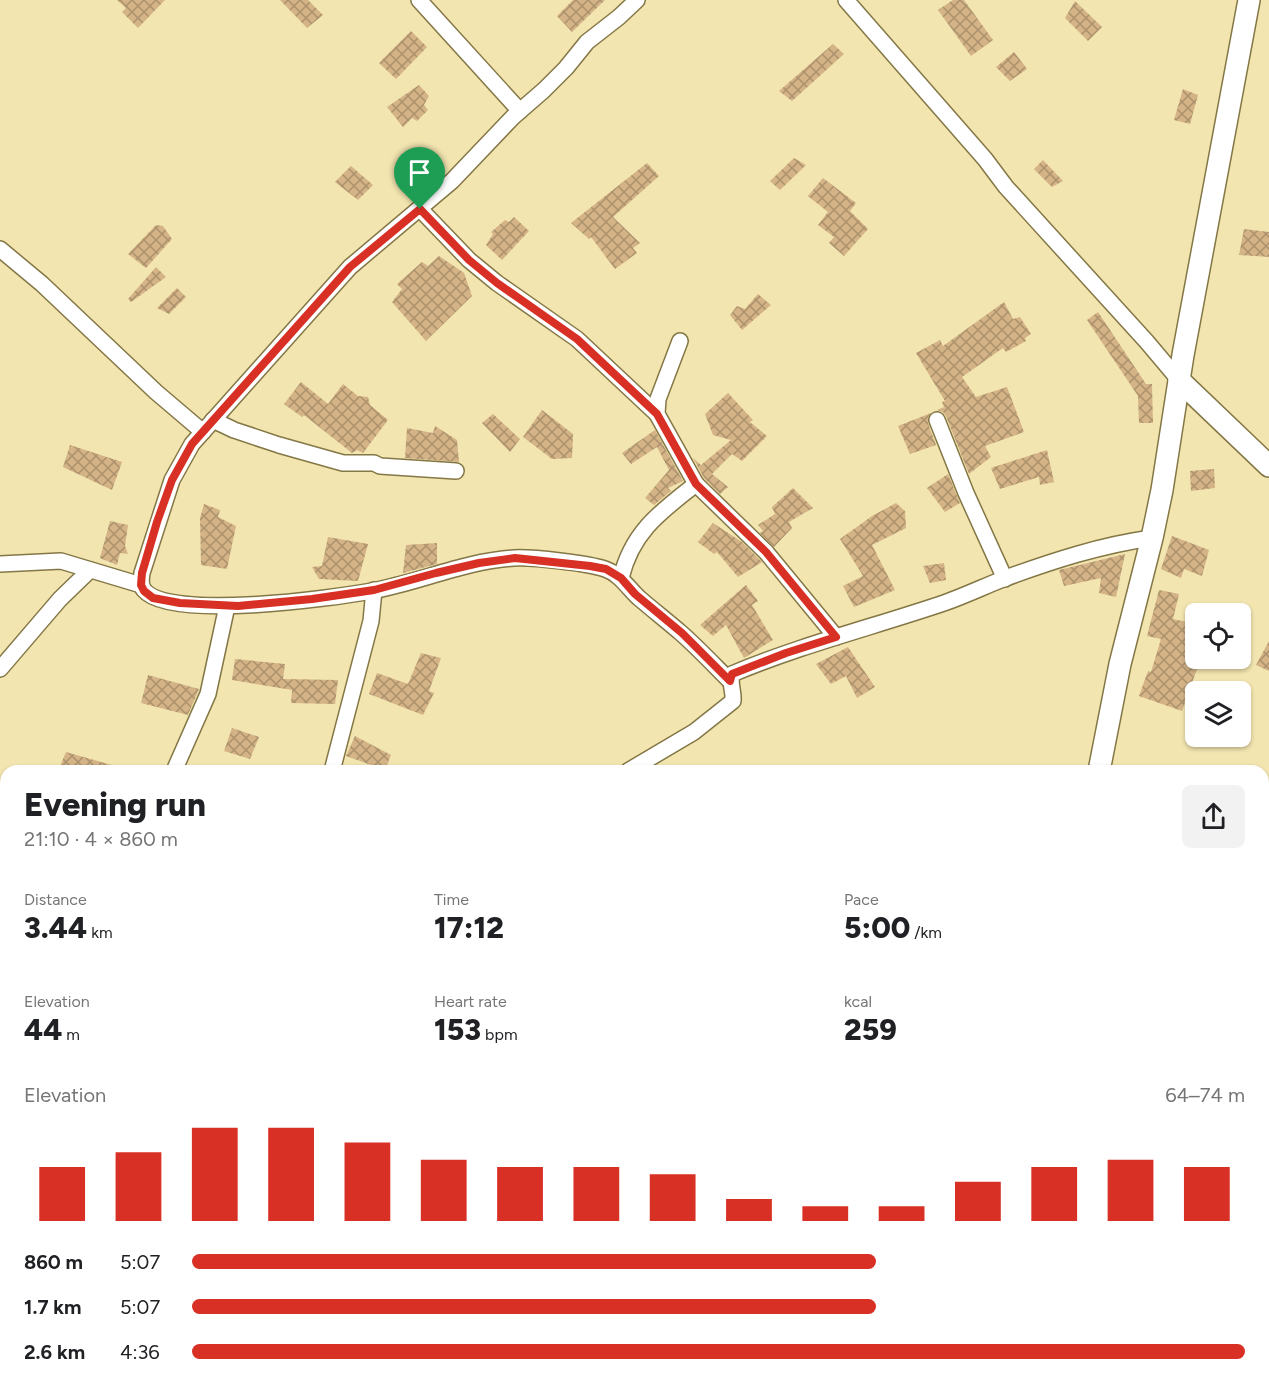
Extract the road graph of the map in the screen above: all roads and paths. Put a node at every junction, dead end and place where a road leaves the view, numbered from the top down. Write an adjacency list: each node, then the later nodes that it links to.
1 (419, 0): 5 (street)
2 (637, 0): 5 (street)
3 (846, 0): 9 (street)
4 (1250, 0): 9 (main road)
5 (520, 111): 6 (street)
6 (420, 209): 10 (street); 12 (street)
7 (0, 249): 12 (street)
8 (680, 341): 10 (street)
9 (1179, 380): 13 (main road); 16 (main road)
10 (657, 414): 15 (street)
11 (937, 420): 20 (street)
12 (208, 426): 14 (street); 21 (street)
13 (1269, 466)
14 (456, 471)
15 (696, 484): 19 (street); 24 (street)
16 (1152, 538): 20 (street); 30 (main road)
17 (0, 564): 18 (street)
18 (90, 570): 21 (street); 25 (street)
19 (621, 578): 22 (street); 26 (street)
20 (1005, 579): 24 (street)
21 (141, 585): 23 (street)
22 (374, 590): 23 (street); 28 (street)
23 (227, 606): 27 (street)
24 (836, 637): 26 (street)
25 (0, 669)
26 (730, 681): 29 (street)
27 (177, 765)
28 (334, 765)
29 (638, 765)
30 (1100, 765)

